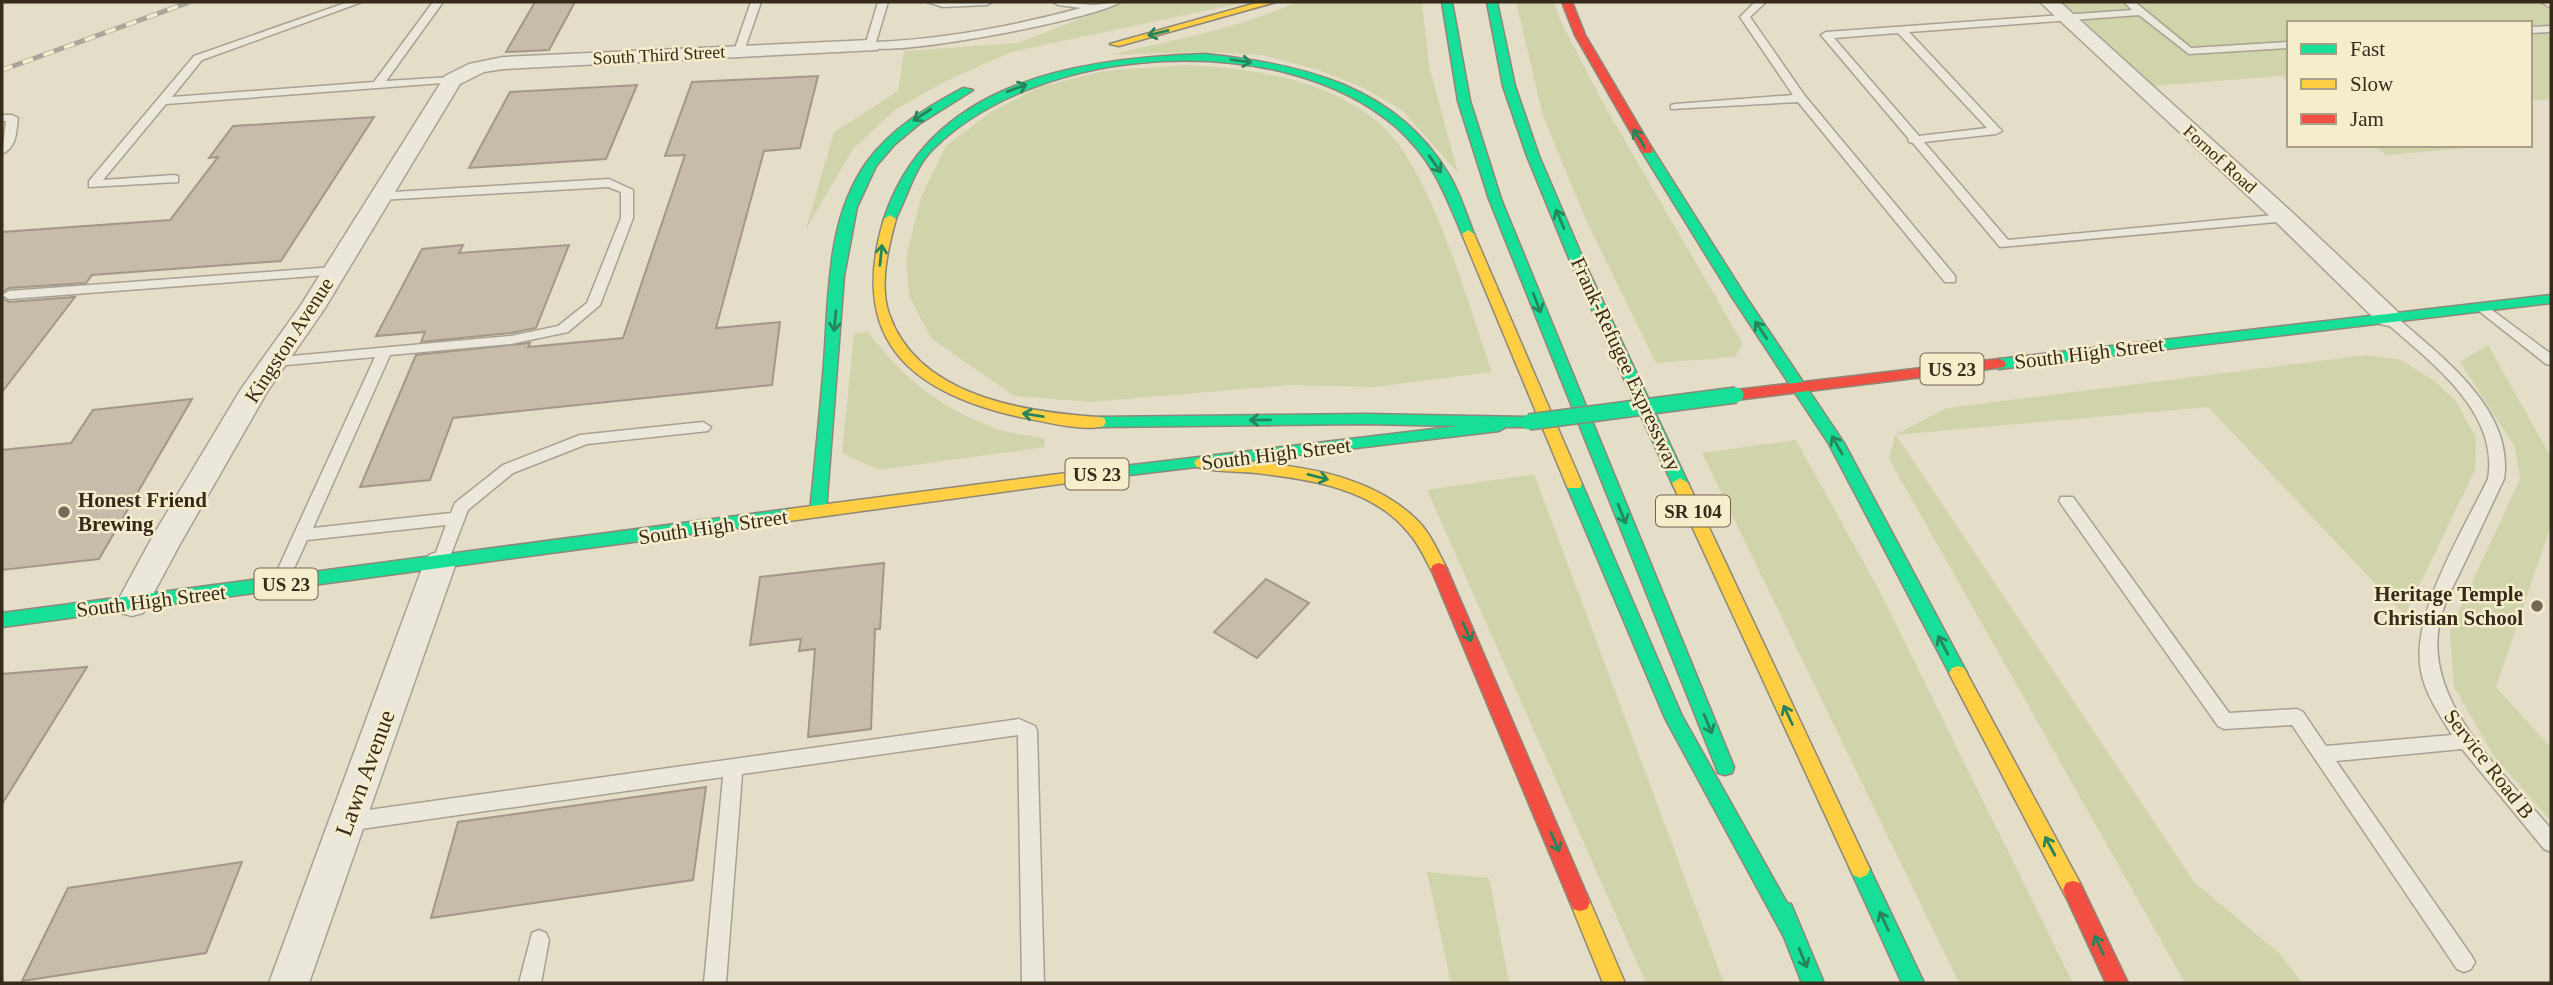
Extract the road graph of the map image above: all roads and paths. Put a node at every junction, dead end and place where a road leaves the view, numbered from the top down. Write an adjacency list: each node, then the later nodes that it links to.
1 (357, 2): 31 (lane)
2 (438, 2): 29 (lane)
3 (756, 2): 26 (lane)
4 (883, 2): 24 (lane)
5 (932, 2): 6 (lane)
6 (987, 2)
7 (1058, 2): 17 (lane)
8 (1115, 2): 17 (lane)
9 (1271, 2): 25 (main road, one-way to 25)
10 (1447, 2): 63 (main road, SR 104, one-way to 63)
11 (1492, 2): 76 (main road, Frank-Refugee Expressway / SR 104, one-way to 11)
12 (1567, 2): 48 (main road, one-way to 12)
13 (1761, 2): 30 (lane)
14 (2129, 2): 19 (lane)
15 (2546, 2): 16 (lane)
16 (2551, 5)
17 (1096, 7): 24 (lane)
18 (2057, 9): 19 (lane); 20 (lane); 38 (street, Fornof Road)
19 (2142, 12): 23 (lane)
20 (1900, 29): 34 (lane); 34 (lane)
21 (2551, 29): 22 (lane)
22 (2532, 30)
23 (2287, 45)
24 (870, 46): 26 (street, South Third Street)
25 (1104, 47)
26 (739, 51): 27 (street, South Third Street)
27 (452, 80): 29 (lane); 37 (street, Kingston Avenue)
28 (980, 83): 53 (main road, one-way to 53)
29 (378, 85): 31 (lane)
30 (1801, 98): 32 (lane); 40 (lane)
31 (163, 101): 36 (lane)
32 (1675, 107)
33 (2, 118): 35 (lane)
34 (1913, 139): 38 (lane)
35 (2, 150)
36 (174, 179)
37 (380, 196): 39 (street, Kingston Avenue); 45 (lane)
38 (2285, 218): 44 (street, Fornof Road)
39 (334, 271): 41 (lane); 46 (street, Kingston Avenue)
40 (1950, 279)
41 (9, 295)
42 (2551, 299): 43 (main road, South High Street / US 23)
43 (2484, 308): 44 (main road, South High Street / US 23); 47 (lane)
44 (2389, 318): 48 (main road, South High Street / US 23); 60 (lane, Service Road B)
45 (384, 353): 46 (lane); 55 (lane)
46 (275, 361): 58 (street, Kingston Avenue)
47 (2551, 361)
48 (1799, 387): 49 (main road, South High Street / US 23, bridge); 77 (main road, one-way to 48)
49 (1529, 422): 51 (main road, South High Street / US 23); 67 (main road, one-way to 67)
50 (703, 427): 54 (lane)
51 (1202, 463): 53 (main road, South High Street / US 23); 74 (main road, one-way to 74)
52 (2067, 501): 61 (lane)
53 (818, 512): 56 (main road, South High Street / US 23)
54 (457, 517): 55 (lane); 56 (lane)
55 (301, 535): 57 (lane)
56 (440, 563): 57 (main road, South High Street / US 23); 65 (street, Lawn Avenue)
57 (279, 584): 58 (main road, South High Street / US 23)
58 (132, 604): 59 (main road, South High Street / US 23)
59 (2, 620)
60 (2466, 741): 61 (lane); 66 (lane, Service Road B)
61 (2322, 754): 69 (lane)
62 (733, 767): 65 (lane); 72 (lane); 73 (lane)
63 (1731, 781)
64 (1741, 807): 67 (main road)
65 (347, 822): 70 (street, Lawn Avenue)
66 (2551, 842)
67 (1793, 933): 75 (main road, one-way to 75)
68 (539, 940): 71 (lane)
69 (2464, 962)
70 (289, 983)
71 (530, 983)
72 (715, 983)
73 (1033, 983)
74 (1614, 983)
75 (1813, 983)
76 (1913, 983)
77 (2117, 983)

